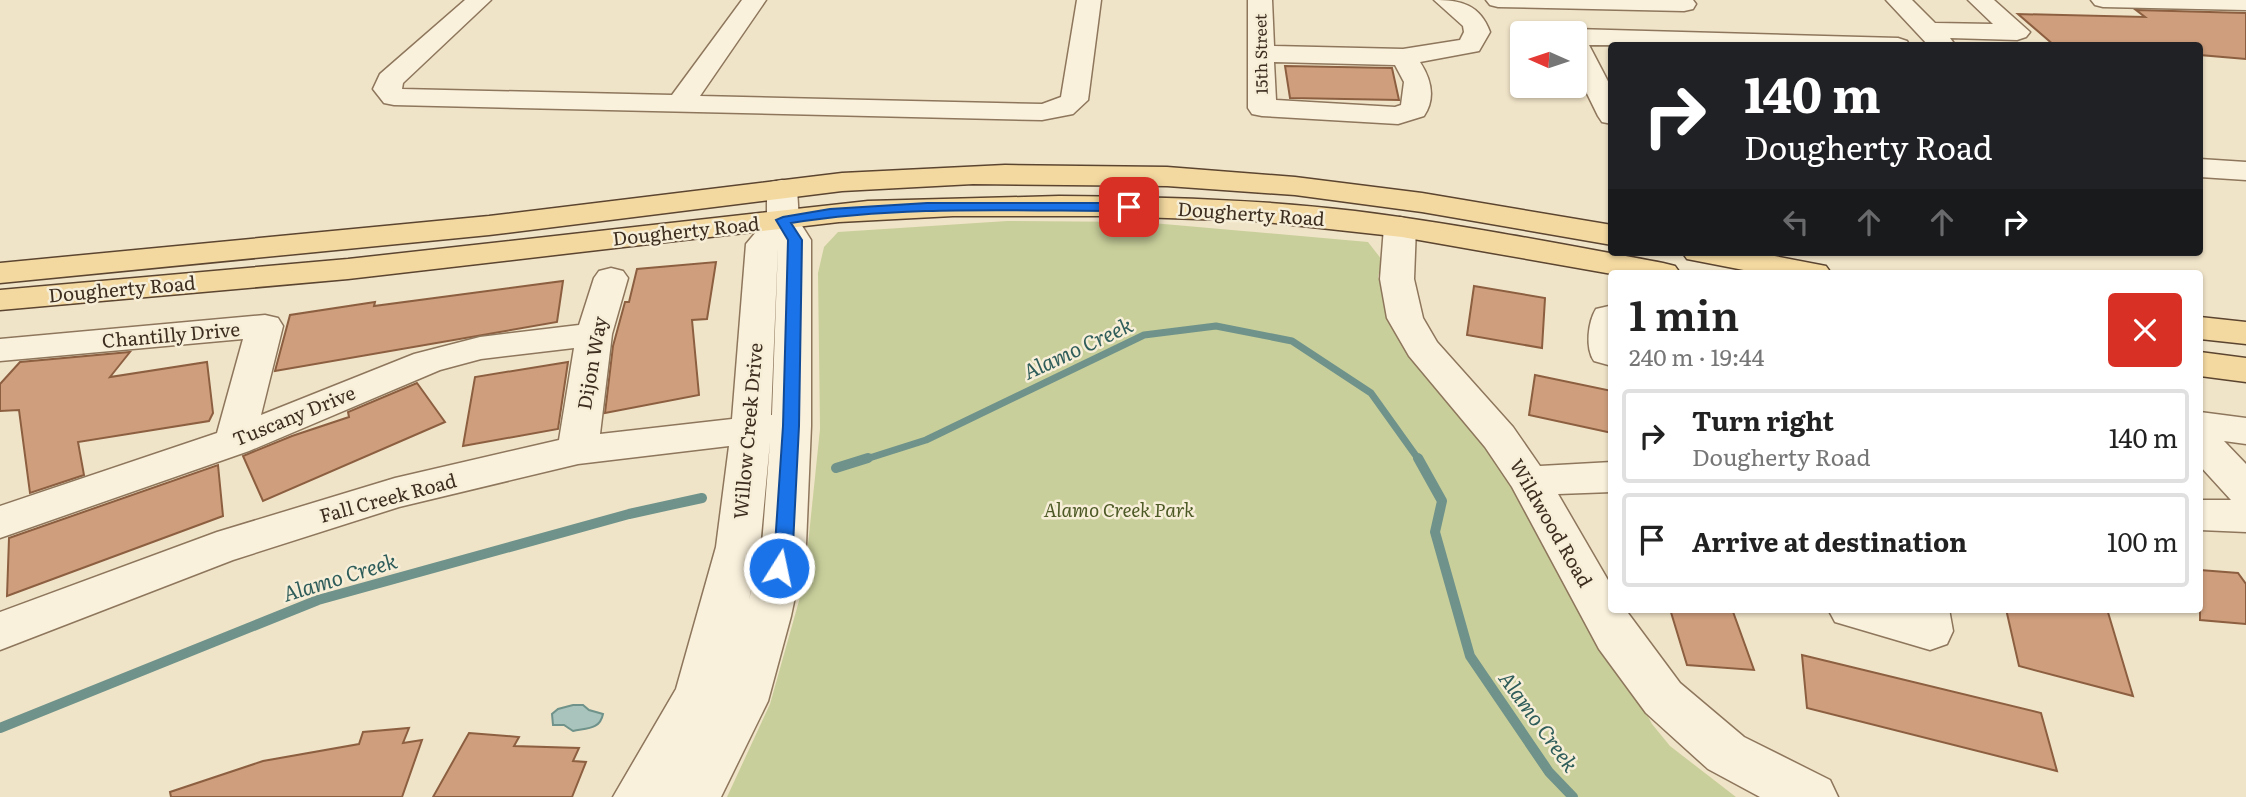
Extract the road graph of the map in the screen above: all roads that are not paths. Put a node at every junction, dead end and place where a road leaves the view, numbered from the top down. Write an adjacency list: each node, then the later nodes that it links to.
1 (479, 0): 22 (street)
2 (754, 0): 22 (street)
3 (1089, 0): 22 (street)
4 (1260, 0): 17 (street, 15th Street)
5 (1446, 0): 18 (street)
6 (1498, 0): 7 (street)
7 (1681, 0)
8 (1898, 0): 12 (street)
9 (1980, 0): 13 (street)
10 (2103, 0): 11 (street)
11 (2246, 3)
12 (1936, 38): 13 (street)
13 (2004, 39)
14 (1608, 45): 15 (street)
15 (1587, 46)
16 (1587, 50): 19 (street)
17 (1260, 54): 18 (street); 18 (street, 15th Street)
18 (1403, 57)
19 (1608, 58)
20 (1587, 62): 21 (street)
21 (1608, 101)
22 (680, 104)
23 (2203, 168): 24 (street)
24 (2246, 171)
25 (783, 205): 26 (main road, Dougherty Road); 27 (main road, Dougherty Road); 32 (main road, Dougherty Road); 34 (main road, Dougherty Road); 44 (street, Willow Creek Drive)
26 (1400, 227): 28 (main road); 30 (main road, Dougherty Road); 50 (street, Wildwood Road)
27 (1608, 234)
28 (1608, 245)
29 (1721, 256): 31 (main road)
30 (1646, 270)
31 (1798, 270)
32 (0, 273)
33 (611, 278): 37 (street, Dijon Way)
34 (0, 300)
35 (2203, 328): 36 (main road)
36 (2246, 333)
37 (594, 334): 46 (street, Tuscany Drive); 48 (street, Dijon Way)
38 (1608, 335): 40 (street)
39 (0, 350): 46 (street, Chantilly Drive)
40 (1608, 353)
41 (2203, 364): 42 (main road)
42 (2246, 370)
43 (2203, 425): 45 (street)
44 (771, 428): 48 (street, Fall Creek Road); 58 (street, Willow Creek Drive); 59 (street, Willow Creek Drive)
45 (2246, 431)
46 (235, 441): 54 (street, Tuscany Drive)
47 (2203, 444): 51 (street)
48 (578, 450): 57 (street, Fall Creek Road)
49 (1608, 477): 50 (street)
50 (1530, 481): 60 (street, Wildwood Road)
51 (2246, 489)
52 (2203, 515): 53 (street)
53 (2246, 516)
54 (0, 522)
55 (1865, 613): 56 (street)
56 (1927, 613)
57 (0, 631)
58 (640, 797)
59 (694, 797)
60 (1811, 797)

